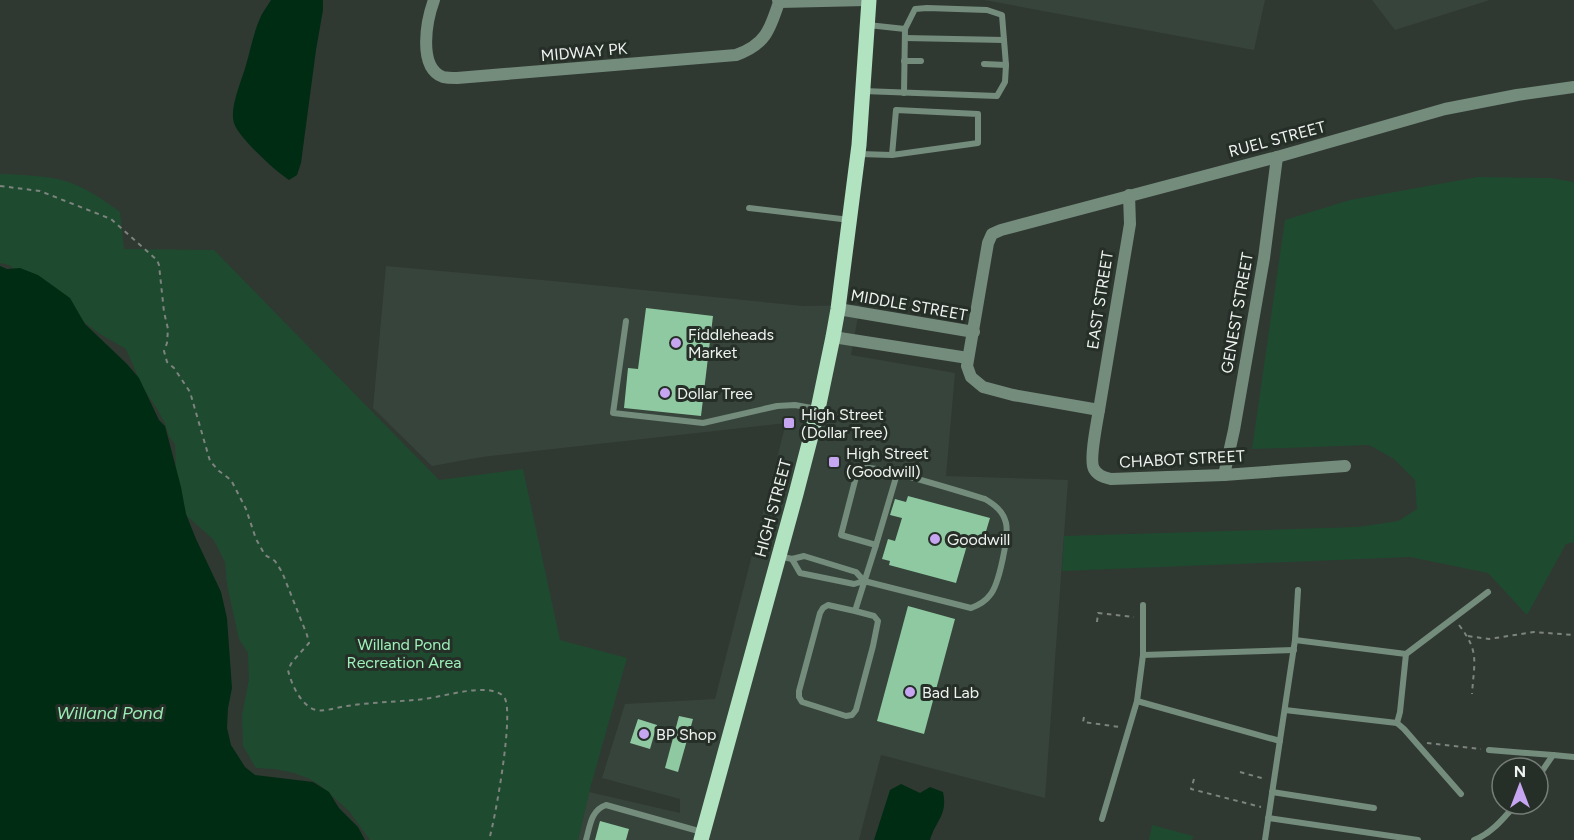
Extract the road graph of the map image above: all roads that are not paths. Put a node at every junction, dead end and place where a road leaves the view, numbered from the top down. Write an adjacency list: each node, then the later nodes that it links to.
1 (434, 0): 3 (street, MIDWAY PK)
2 (868, 0): 3 (street); 4 (main road, HIGH STREET)
3 (778, 1)
4 (867, 25): 5 (lane); 13 (main road, HIGH STREET)
5 (906, 29): 6 (lane); 7 (lane)
6 (905, 38): 7 (lane); 8 (lane)
7 (1004, 40): 11 (lane)
8 (904, 61): 9 (lane); 14 (lane)
9 (921, 61)
10 (984, 64): 11 (lane)
11 (1006, 65): 14 (lane)
12 (1574, 87): 17 (street, RUEL STREET)
13 (863, 91): 14 (lane); 15 (main road, HIGH STREET)
14 (904, 93)
15 (858, 154): 16 (lane); 20 (main road, HIGH STREET)
16 (892, 155): 16 (lane)
17 (1276, 156): 18 (street, RUEL STREET); 31 (street, GENEST STREET)
18 (1129, 195): 21 (street, RUEL STREET); 28 (street, EAST STREET)
19 (749, 208): 20 (lane)
20 (850, 220): 22 (main road, HIGH STREET)
21 (992, 234): 24 (street, MIDDLE STREET)
22 (838, 309): 24 (street, MIDDLE STREET); 25 (main road, HIGH STREET)
23 (626, 321): 27 (lane)
24 (974, 333): 26 (street, MIDDLE STREET)
25 (833, 337): 26 (street); 27 (main road, HIGH STREET)
26 (968, 358): 28 (street)
27 (818, 409): 33 (main road, HIGH STREET)
28 (1099, 410): 31 (street, CHABOT STREET)
29 (1345, 466): 31 (street, CHABOT STREET)
30 (897, 474): 32 (lane); 32 (lane); 34 (lane)
31 (1224, 475)
32 (876, 545): 34 (lane)
33 (785, 558): 34 (lane); 34 (lane); 57 (main road, HIGH STREET)
34 (864, 581): 38 (lane)
35 (1298, 590): 39 (lane)
36 (1488, 592): 41 (lane)
37 (1143, 605): 42 (lane)
38 (855, 611): 38 (lane)
39 (1295, 640): 40 (lane); 41 (lane)
40 (1294, 650): 42 (lane); 44 (lane)
41 (1406, 654): 45 (lane)
42 (1143, 655): 43 (lane)
43 (1137, 701): 46 (lane); 56 (lane)
44 (1285, 710): 45 (lane); 46 (lane)
45 (1397, 723): 52 (lane)
46 (1280, 741): 51 (lane)
47 (1489, 750): 48 (lane)
48 (1552, 755): 49 (lane); 50 (lane)
49 (1574, 757)
50 (1550, 758)
51 (1272, 792): 53 (lane); 55 (lane)
52 (1461, 794)
53 (1374, 808)
54 (1505, 816): 61 (lane)
55 (1268, 818): 59 (lane); 60 (lane)
56 (1102, 819)
57 (702, 836): 58 (lane)
58 (586, 840)
59 (1265, 840)
60 (1418, 840)
61 (1473, 840)

